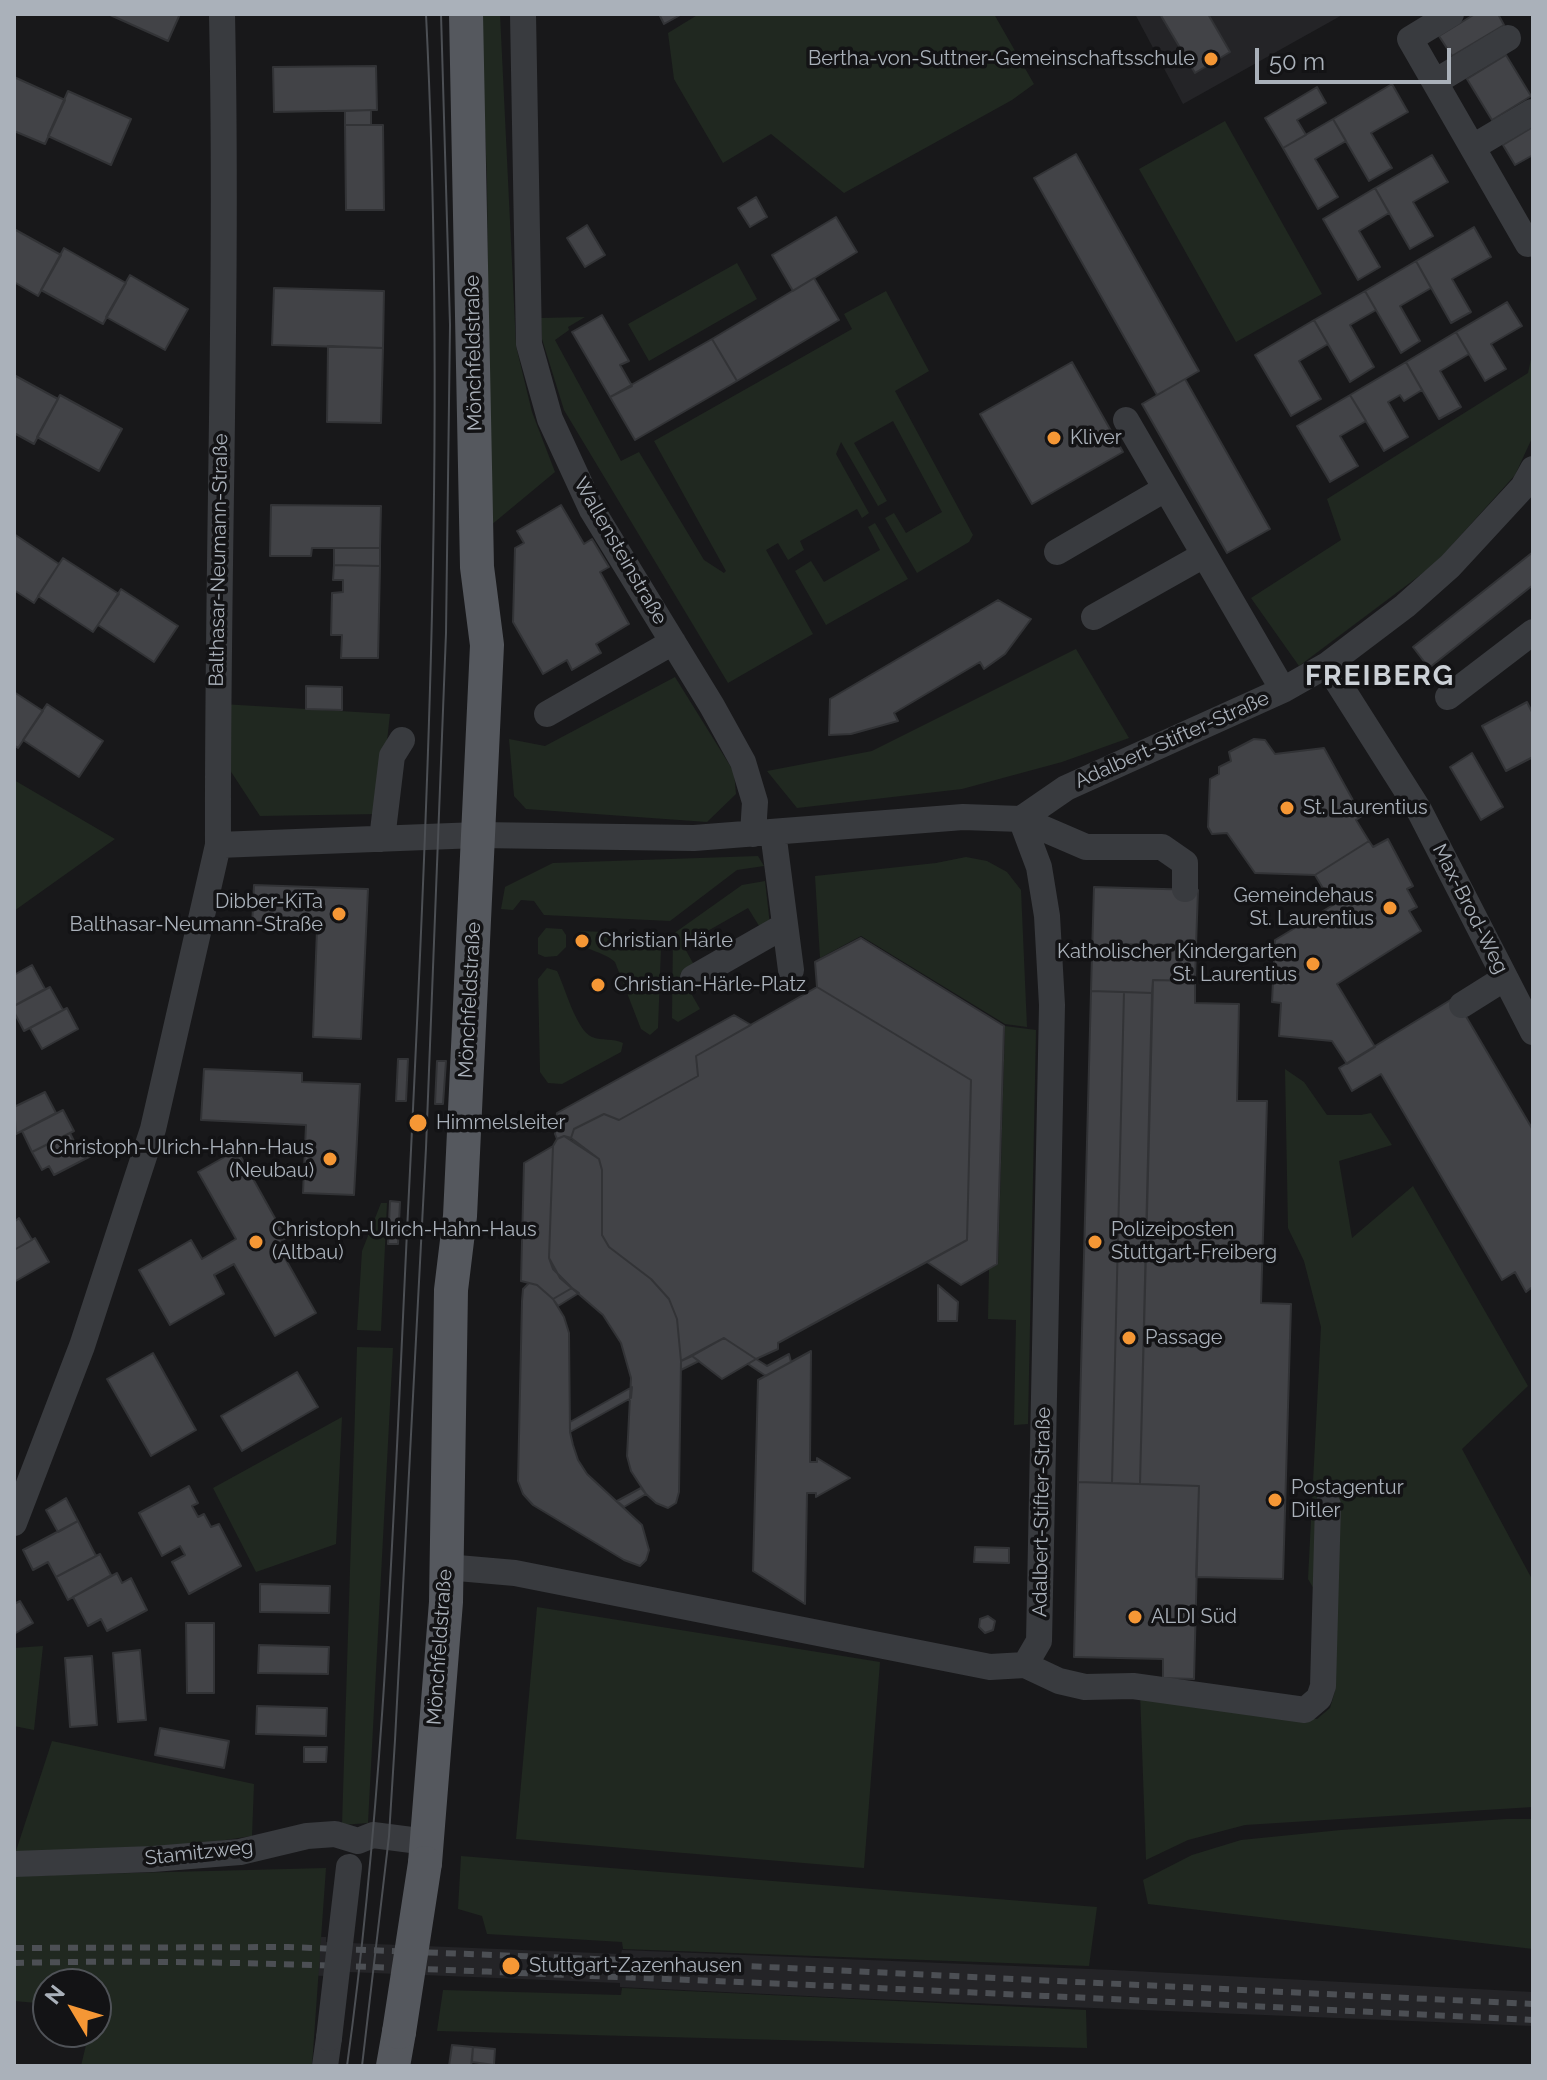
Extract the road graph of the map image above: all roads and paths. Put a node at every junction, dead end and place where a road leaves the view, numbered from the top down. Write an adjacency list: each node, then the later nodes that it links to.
1 (222, 14): 27 (street, Balthasar-Neumann-Straße)
2 (466, 14): 25 (main road, Mönchfeldstraße)
3 (523, 14): 17 (street, Wallensteinstraße)
4 (1451, 14): 6 (street)
5 (1508, 38): 6 (street)
6 (1435, 82): 8 (street)
7 (1532, 112): 8 (street)
8 (1473, 147): 9 (street)
9 (1528, 244)
10 (1126, 420): 12 (street)
11 (1533, 469): 18 (street, Adalbert-Stifter-Straße)
12 (1165, 489): 13 (street); 14 (street)
13 (1057, 552)
14 (1204, 555): 15 (street); 19 (street)
15 (1094, 617)
16 (1533, 632): 20 (street)
17 (673, 642): 21 (street); 24 (street, Wallensteinstraße)
18 (1327, 665): 19 (street, Adalbert-Stifter-Straße); 32 (street, Max-Brod-Weg)
19 (1283, 690): 23 (street, Adalbert-Stifter-Straße)
20 (1448, 697)
21 (547, 714)
22 (402, 740): 26 (street)
23 (1021, 819): 24 (street); 28 (street); 38 (street, Adalbert-Stifter-Straße)
24 (763, 833): 25 (street); 29 (street, Wallensteinstraße)
25 (478, 835): 26 (street); 37 (main road, Mönchfeldstraße)
26 (382, 839): 27 (street)
27 (218, 845): 36 (street)
28 (1185, 889)
29 (784, 926): 30 (street, Wallensteinstraße); 31 (street)
30 (791, 970)
31 (693, 978)
32 (1505, 978): 33 (street); 34 (street, Max-Brod-Weg)
33 (1462, 1005)
34 (1533, 1032)
35 (1328, 1505): 38 (street)
36 (14, 1523)
37 (446, 1567): 38 (street); 40 (main road, Mönchfeldstraße)
38 (1025, 1665)
39 (358, 1841): 40 (street, Stamitzweg); 41 (street, Stamitzweg); 42 (street, bridge)
40 (426, 1853): 43 (main road, Mönchfeldstraße, bridge)
41 (14, 1864)
42 (325, 2066)
43 (393, 2066)

